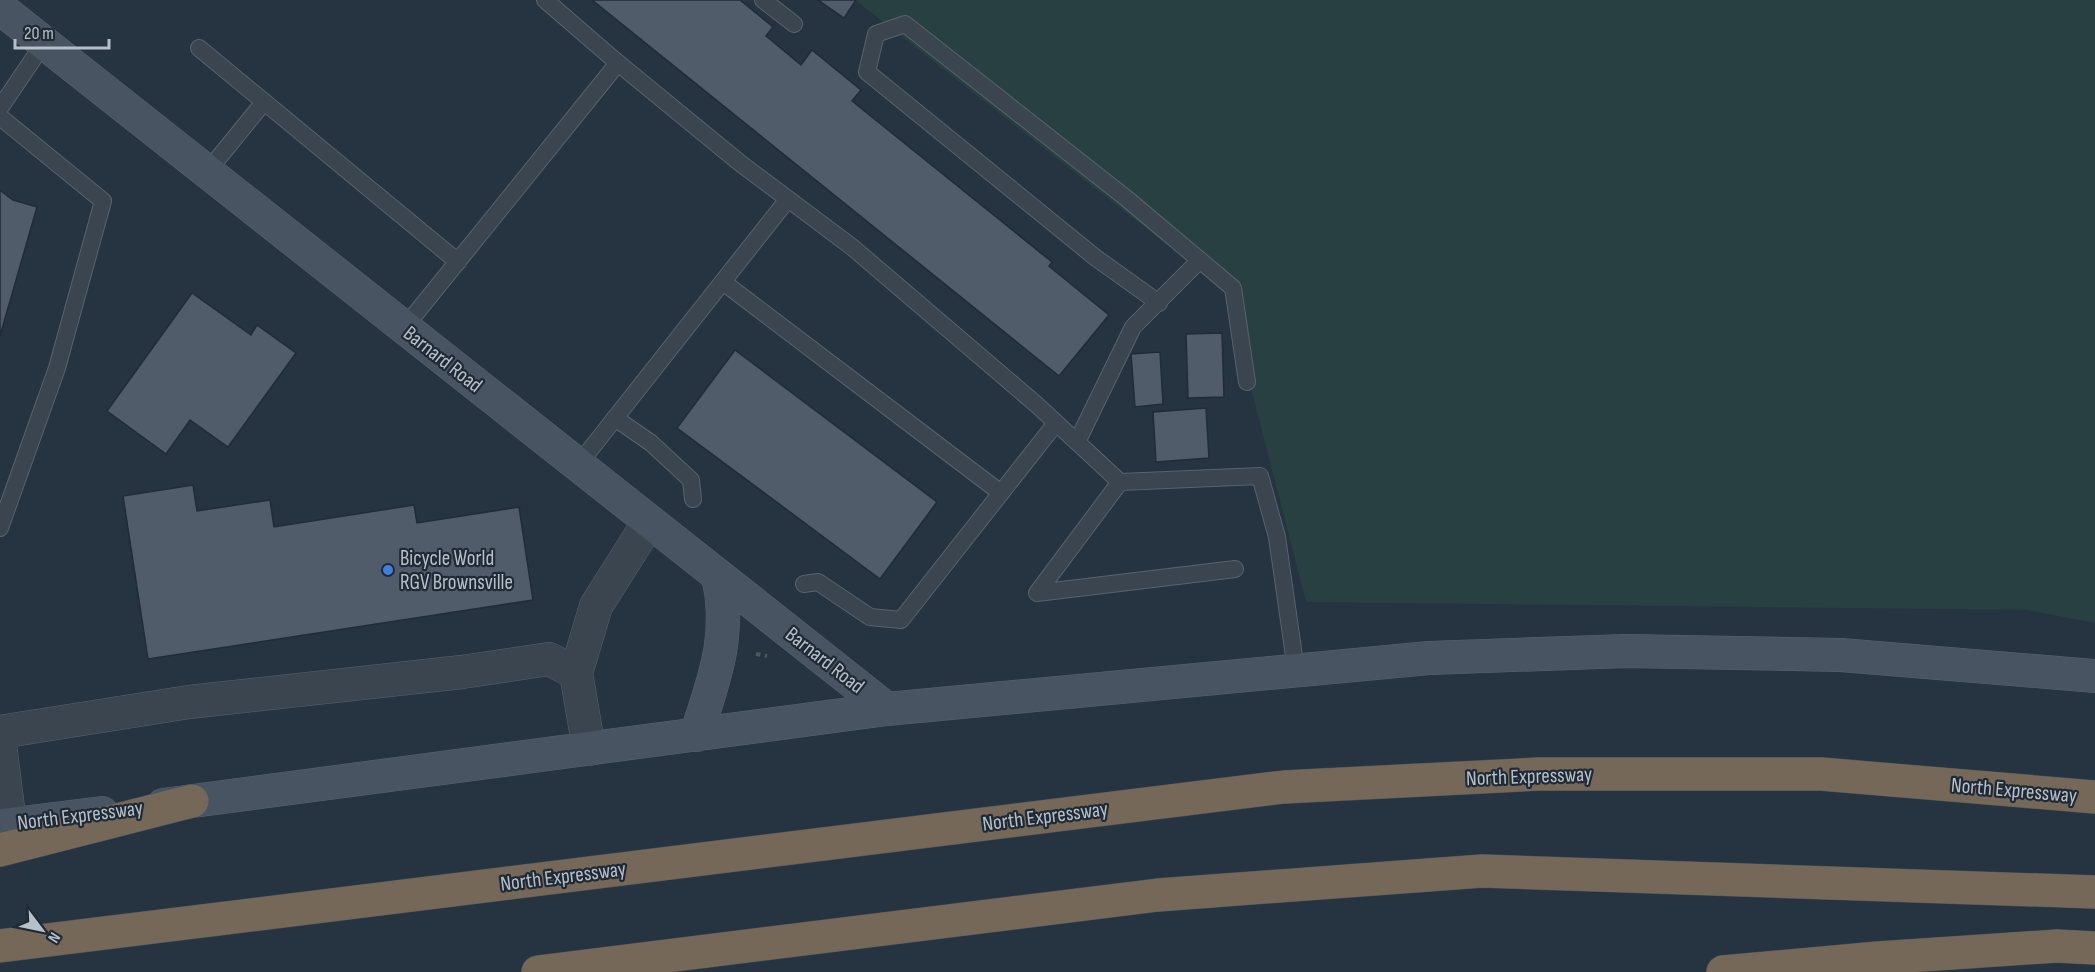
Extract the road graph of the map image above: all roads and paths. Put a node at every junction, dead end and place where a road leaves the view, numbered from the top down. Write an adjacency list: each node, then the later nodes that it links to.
1 (545, 0): 7 (lane)
2 (763, 0): 4 (lane)
3 (0, 8): 5 (main road, Barnard Road)
4 (794, 24)
5 (44, 43): 9 (lane); 11 (main road, Barnard Road)
6 (199, 48): 8 (lane)
7 (618, 63): 12 (lane); 14 (lane)
8 (264, 102): 11 (lane); 14 (lane)
9 (0, 108)
10 (0, 117): 27 (lane)
11 (207, 172): 17 (main road, Barnard Road)
12 (788, 199): 15 (lane); 20 (lane)
13 (1200, 260): 16 (lane); 16 (lane); 18 (lane)
14 (458, 262): 17 (lane)
15 (723, 282): 19 (lane); 24 (lane)
16 (1159, 303): 21 (lane)
17 (404, 328): 22 (main road, Barnard Road)
18 (1247, 382)
19 (615, 418): 22 (lane); 25 (lane)
20 (1056, 423): 21 (lane); 24 (lane)
21 (1077, 441): 23 (lane)
22 (578, 465): 26 (main road, Barnard Road)
23 (1120, 482): 28 (lane); 31 (lane)
24 (1001, 493): 30 (lane)
25 (693, 499)
26 (650, 522): 29 (main road, Barnard Road); 32 (street)
27 (0, 528)
28 (1235, 569)
29 (718, 576): 34 (main road, Barnard Road); 36 (main road)
30 (804, 584)
31 (1296, 670): 33 (main road); 34 (main road)
32 (576, 673): 35 (street); 38 (street)
33 (2095, 676)
34 (886, 709): 36 (main road)
35 (0, 732)
36 (696, 735): 38 (main road)
37 (0, 746): 41 (street)
38 (589, 749): 40 (main road)
39 (2095, 797): 43 (highway, North Expressway)
40 (192, 801): 41 (highway)
41 (3, 833)
42 (2095, 891): 45 (highway)
43 (0, 945)
44 (2095, 948): 46 (highway)
45 (538, 972)
46 (1723, 972)

